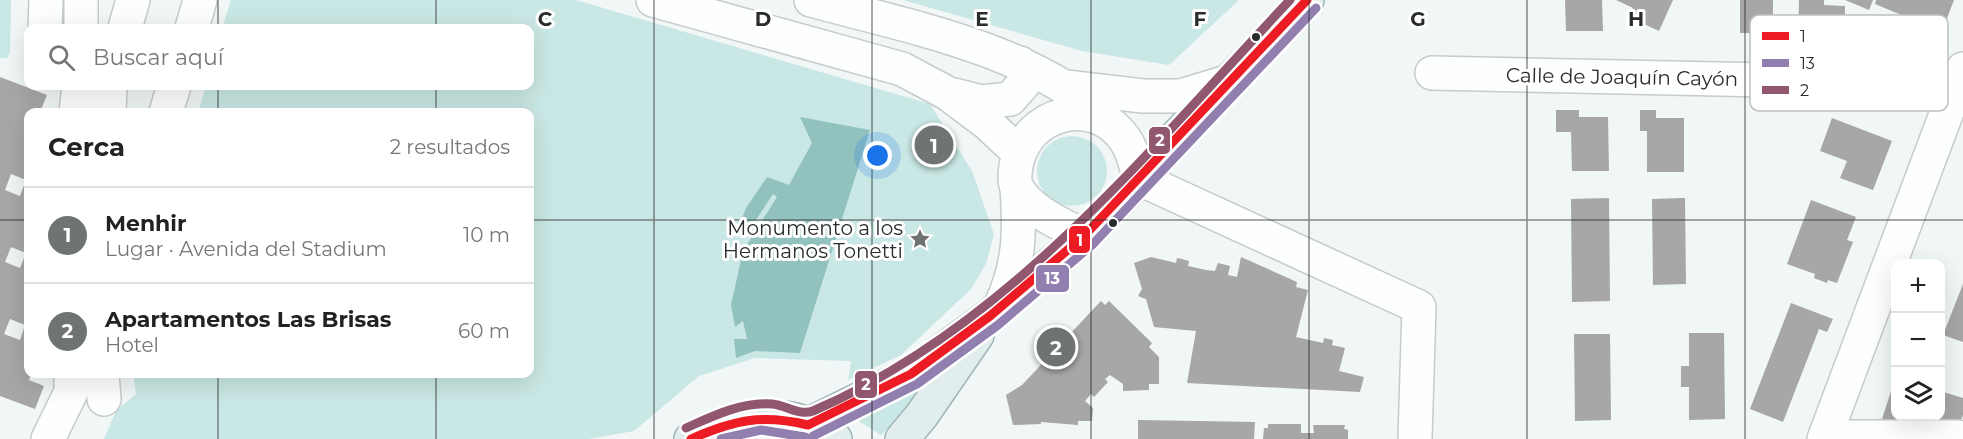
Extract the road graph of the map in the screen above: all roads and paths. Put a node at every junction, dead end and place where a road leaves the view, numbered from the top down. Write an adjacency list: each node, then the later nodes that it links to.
1 (46, 0): 8 (street)
2 (81, 0): 9 (street)
3 (133, 0): 10 (street)
4 (200, 0): 11 (street)
5 (653, 0): 21 (street)
6 (811, 0): 12 (street)
7 (1307, 0): 16 (main road)
8 (45, 24)
9 (81, 24)
10 (126, 24)
11 (193, 24)
12 (1020, 63): 17 (street); 21 (street)
13 (1432, 73): 14 (street, Calle de Joaquín Cayón)
14 (1750, 76)
15 (1960, 76): 25 (street)
16 (1227, 82): 17 (street); 29 (main road)
17 (1066, 87): 27 (street)
18 (79, 90): 22 (street)
19 (110, 90): 23 (street)
20 (173, 90): 24 (street)
21 (947, 93): 28 (street)
22 (76, 108)
23 (109, 108)
24 (167, 108)
25 (1948, 108)
26 (1947, 111): 38 (street)
27 (1113, 126): 28 (street); 29 (street)
28 (1018, 152): 30 (street)
29 (1140, 179): 31 (main road); 40 (street)
30 (1017, 187): 31 (street); 32 (street)
31 (1084, 236): 32 (main road)
32 (995, 312): 34 (main road); 35 (main road)
33 (71, 378): 39 (street)
34 (918, 431)
35 (821, 432): 36 (main road)
36 (702, 436)
37 (1958, 437): 38 (street)
38 (1824, 438)
39 (48, 439)
40 (1415, 439)

